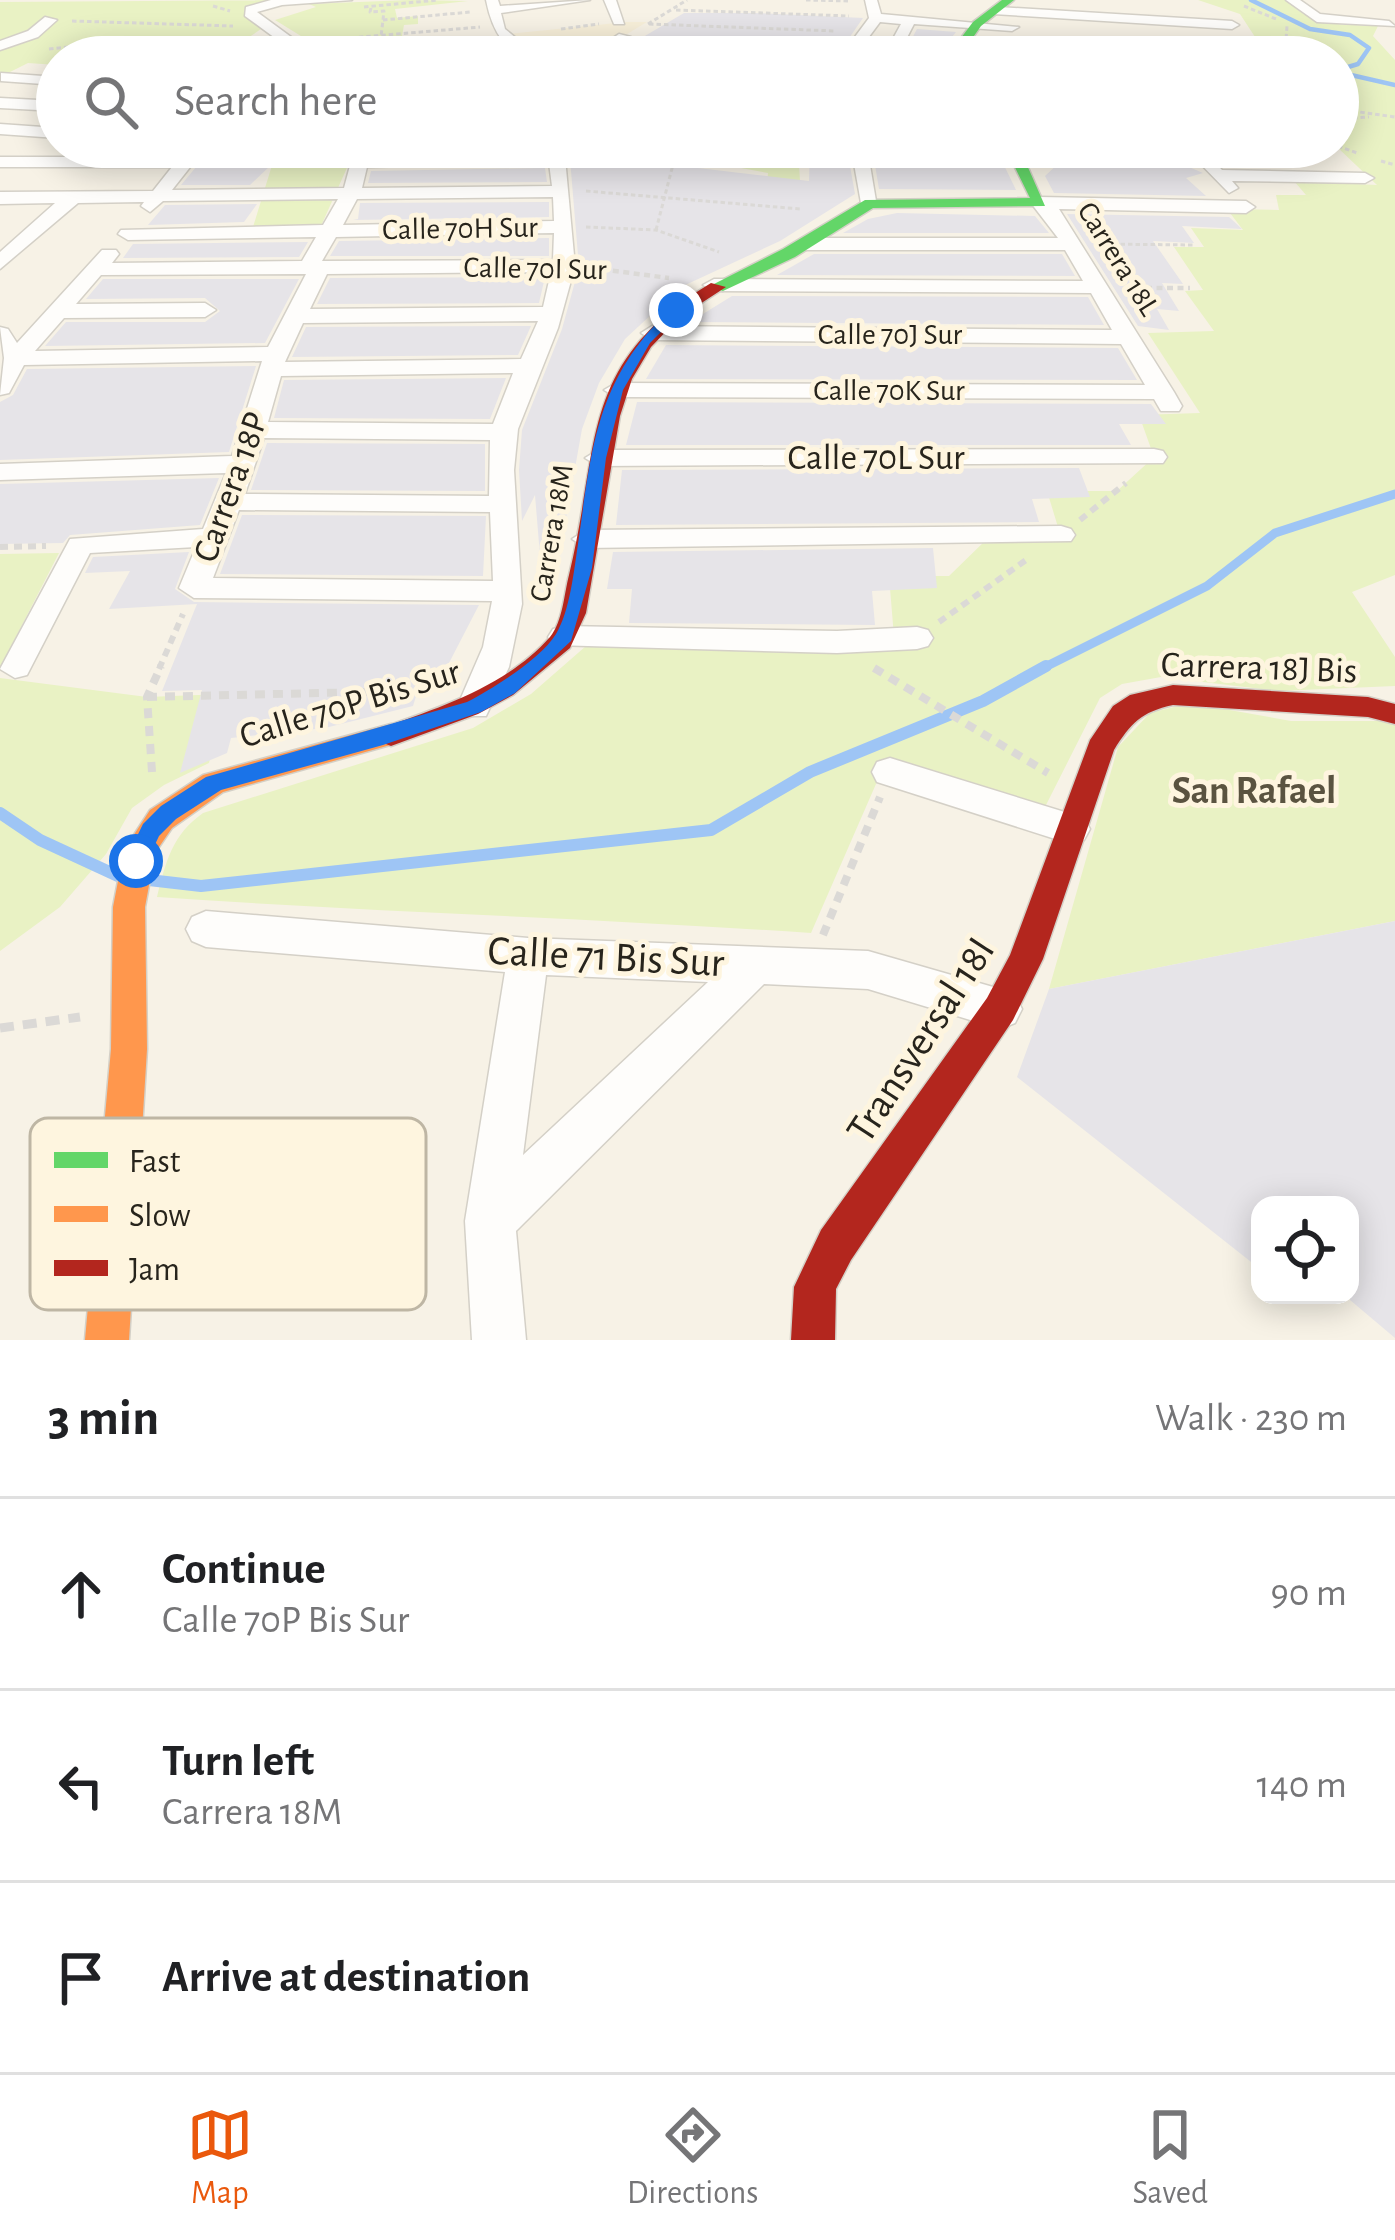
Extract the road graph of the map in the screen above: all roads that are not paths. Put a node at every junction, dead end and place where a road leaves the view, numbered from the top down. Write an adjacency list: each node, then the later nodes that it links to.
1 (297, 0): 2 (street); 17 (street)
2 (346, 0)
3 (584, 0): 7 (street)
4 (610, 0): 18 (street)
5 (1078, 0): 10 (street)
6 (1292, 0): 12 (street)
7 (556, 6): 11 (street)
8 (873, 6): 13 (street); 19 (street)
9 (999, 7): 13 (street); 15 (street); 16 (street); 21 (street)
10 (1200, 8)
11 (496, 12)
12 (1389, 16): 22 (street)
13 (912, 18): 20 (street)
14 (50, 20): 23 (street)
15 (1232, 25)
16 (1106, 32)
17 (277, 36)
18 (614, 36)
19 (862, 36)
20 (899, 36)
21 (974, 36)
22 (1389, 43)
23 (0, 46)
24 (1, 77): 25 (street)
25 (36, 79)
26 (0, 103): 27 (street)
27 (35, 105): 28 (street)
28 (0, 127): 29 (street)
29 (36, 131)
30 (36, 146): 31 (street)
31 (9, 162)
32 (179, 168): 43 (street)
33 (358, 168): 41 (street, Carrera 18P)
34 (559, 168): 40 (street)
35 (860, 168): 46 (street)
36 (1022, 168): 45 (street, Carrera 18L)
37 (1211, 168): 38 (street)
38 (1217, 175): 39 (street); 45 (street)
39 (1365, 178)
40 (561, 190): 41 (street); 47 (street)
41 (352, 191): 43 (street); 48 (street, Carrera 18P)
42 (74, 196): 43 (street); 44 (street); 52 (street)
43 (158, 196): 49 (street)
44 (0, 198)
45 (1040, 203): 46 (street); 51 (street, Carrera 18L)
46 (861, 208): 50 (street, Carrera 18M)
47 (565, 227): 48 (street, Calle 70H Sur); 53 (street)
48 (331, 231): 49 (street, Calle 70H Sur); 56 (street, Carrera 18P)
49 (128, 234): 54 (street)
50 (806, 244): 51 (street); 57 (street, Carrera 18M)
51 (1071, 244): 58 (street, Carrera 18L)
52 (0, 263)
53 (565, 266): 56 (street, Calle 70I Sur); 61 (street)
54 (95, 269): 55 (street, Calle 70I Sur); 60 (street)
55 (234, 269): 56 (street, Calle 70I Sur); 59 (street)
56 (318, 271): 62 (street, Carrera 18P)
57 (714, 285): 58 (street); 63 (street, Carrera 18M)
58 (1098, 287): 65 (street, Carrera 18L)
59 (206, 310): 60 (street); 66 (street)
60 (58, 311): 69 (street)
61 (552, 314): 62 (street); 68 (street)
62 (295, 316): 67 (street, Carrera 18P)
63 (652, 333): 65 (street, Calle 70J Sur); 70 (street, Carrera 18M)
64 (0, 334): 69 (street)
65 (1128, 337): 71 (street, Carrera 18L)
66 (171, 356): 67 (street); 69 (street)
67 (274, 362): 68 (street); 72 (street, Carrera 18P)
68 (527, 366): 73 (street)
69 (6, 372)
70 (616, 390): 71 (street, Calle 70K Sur); 75 (street, Carrera 18M)
71 (1166, 399)
72 (254, 430): 73 (street); 76 (street, Carrera 18P)
73 (504, 432): 79 (street)
74 (1154, 457): 75 (street, Calle 70L Sur)
75 (598, 458): 82 (street, Carrera 18M)
76 (244, 464): 77 (street); 78 (street, Carrera 18P)
77 (0, 472)
78 (228, 502): 79 (street); 81 (street, Carrera 18P)
79 (500, 504): 83 (street)
80 (1060, 535): 82 (street)
81 (214, 537): 83 (street, Carrera 18P); 86 (street)
82 (586, 539): 84 (street, Carrera 18M)
83 (507, 591): 87 (street)
84 (564, 637): 85 (street); 87 (street, Calle 70P Bis Sur)
85 (917, 638)
86 (15, 667)
87 (474, 707): 96 (street, Calle 70P Bis Sur)
88 (1123, 712): 89 (street, Carrera 18J Bis); 91 (street, Transversal 18I)
89 (1395, 714)
90 (890, 772): 91 (street)
91 (1071, 829): 95 (street, Transversal 18I)
92 (206, 929): 93 (street, Calle 71 Bis Sur)
93 (528, 956): 94 (street, Calle 71 Bis Sur); 97 (street)
94 (755, 965): 95 (street, Calle 71 Bis Sur); 97 (street)
95 (1000, 1009): 101 (street, Transversal 18I)
96 (123, 1118)
97 (490, 1221): 100 (street)
98 (108, 1310): 99 (street, Calle 70P Bis Sur)
99 (106, 1340)
100 (499, 1340)
101 (813, 1340)

